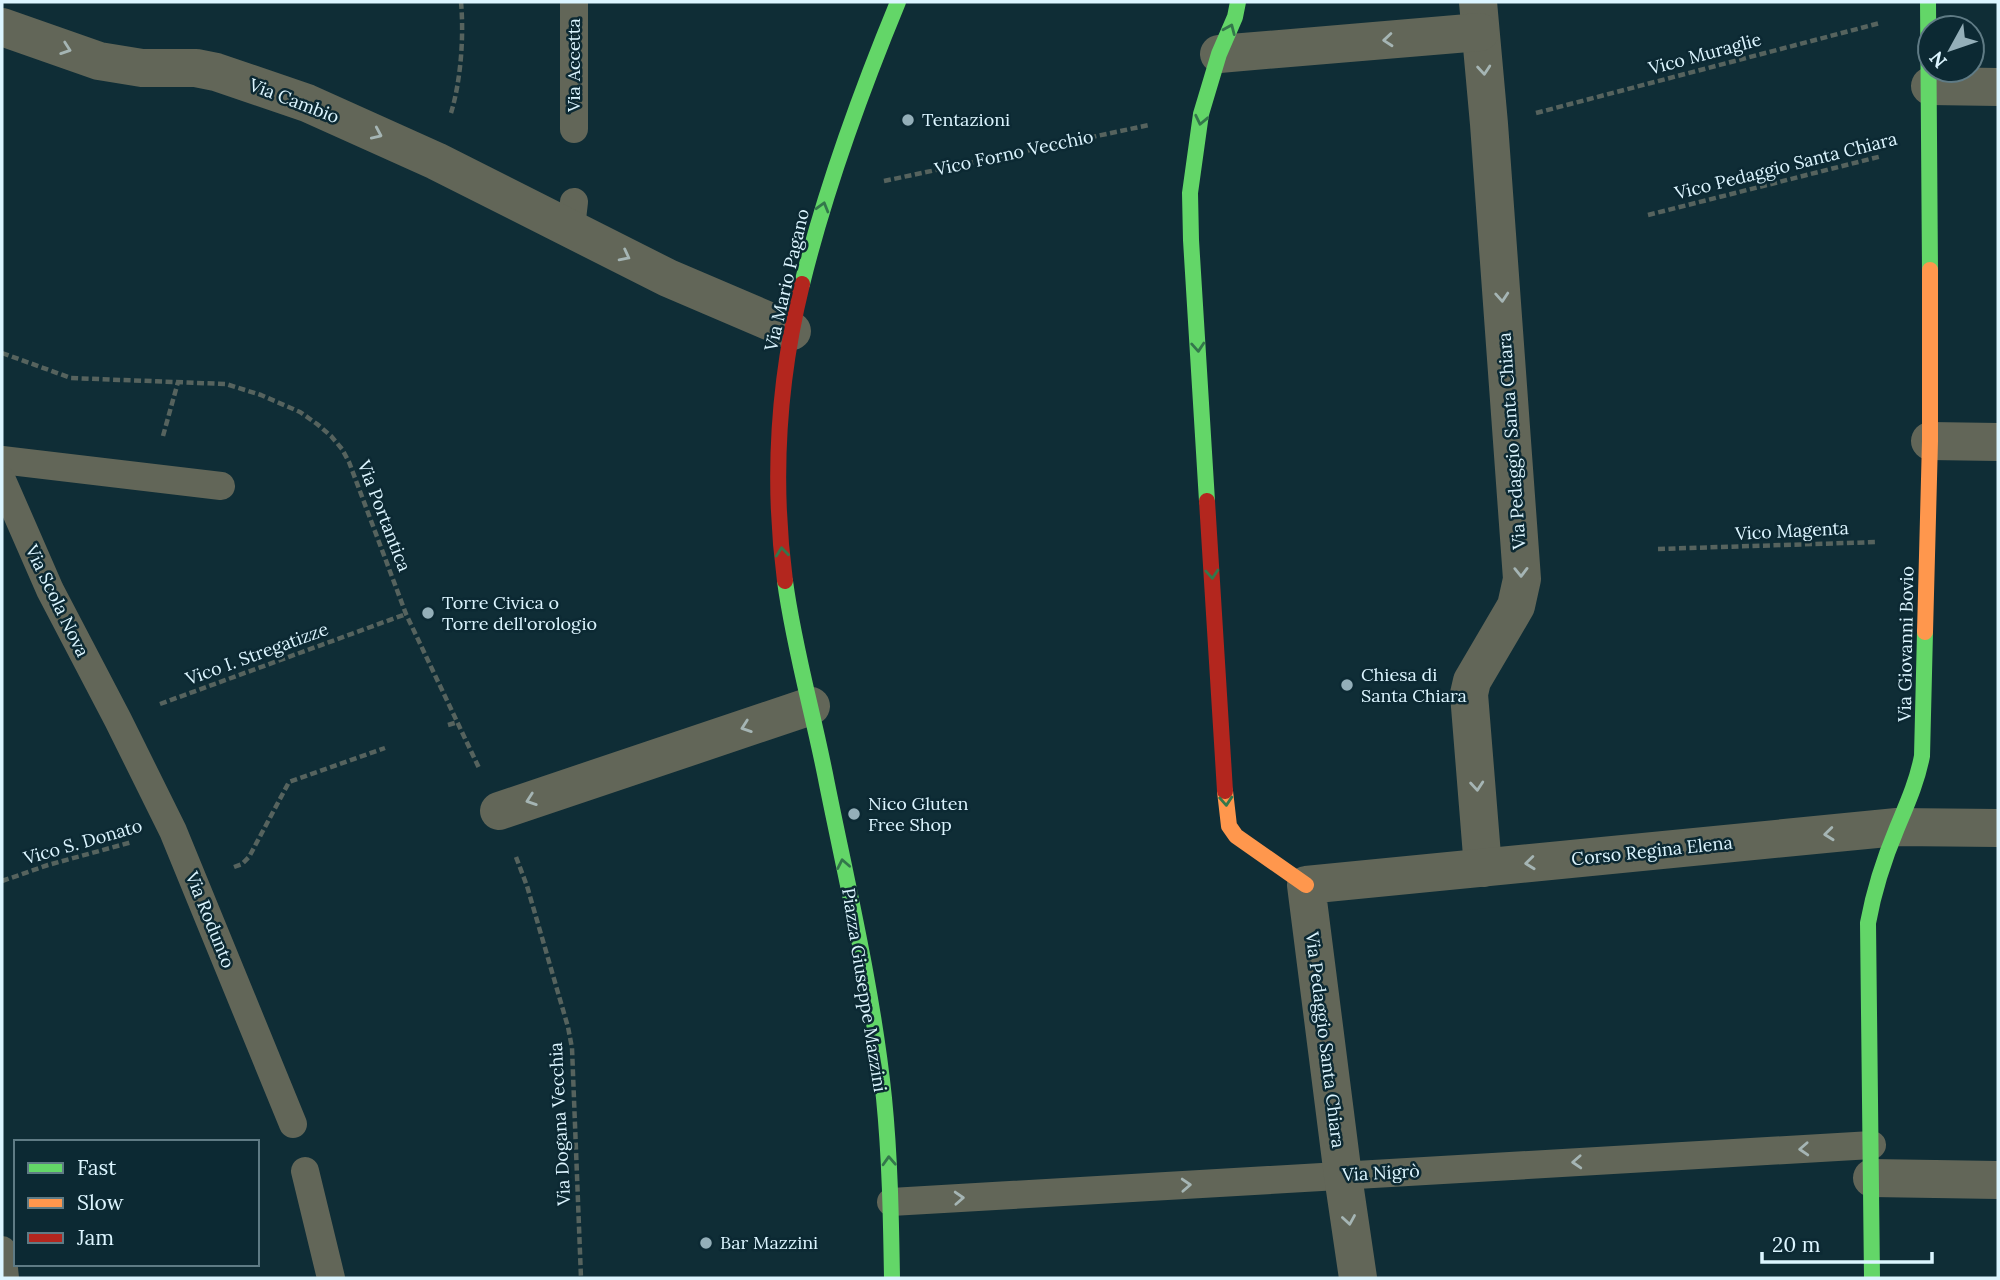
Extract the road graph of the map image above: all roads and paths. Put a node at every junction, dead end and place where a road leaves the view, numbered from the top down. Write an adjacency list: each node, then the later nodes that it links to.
1 (461, 2): 15 (path)
2 (574, 2): 13 (lane, Via Accetta)
3 (898, 2): 16 (street, Via Mario Pagano)
4 (1238, 2): 8 (street, one-way to 4)
5 (1928, 6): 9 (street, Via Giovanni Bovio); 12 (path, Vico Muraglie)
6 (1479, 17): 8 (street, one-way to 8); 12 (street, Via Pedaggio Santa Chiara, one-way to 12)
7 (2, 27): 15 (street, Via Cambio, one-way to 15)
8 (1219, 54): 11 (street)
9 (1930, 86): 10 (street); 14 (street, Via Giovanni Bovio)
10 (1998, 87)
11 (1201, 114): 16 (path, Vico Forno Vecchio); 44 (street, one-way to 44)
12 (1489, 124): 41 (street, Via Pedaggio Santa Chiara, one-way to 41)
13 (574, 129)
14 (1930, 144): 17 (path, Vico Pedaggio Santa Chiara); 21 (street, Via Giovanni Bovio)
15 (436, 161): 18 (street, Via Cambio, one-way to 18)
16 (827, 193): 18 (street, Via Mario Pagano, one-way to 16)
17 (1648, 215)
18 (792, 331): 30 (street, Via Mario Pagano, one-way to 18)
19 (2, 353): 20 (path, Via Portantica)
20 (178, 382): 24 (path); 29 (path, Via Portantica)
21 (1930, 441): 22 (street); 27 (street, Via Giovanni Bovio)
22 (1998, 442)
23 (2, 460): 24 (lane)
24 (151, 477): 26 (lane)
25 (2, 480): 32 (lane, Via Scola Nova)
26 (221, 486)
27 (1928, 539): 28 (path, Vico Magenta); 38 (street, Via Giovanni Bovio)
28 (1658, 549)
29 (405, 614): 32 (path, Vico I. Stregatizze); 33 (path, Via Portantica)
30 (791, 620): 31 (street, Piazza Giuseppe Mazzini)
31 (811, 705): 37 (street, one-way to 37); 50 (street, Piazza Giuseppe Mazzini, one-way to 31)
32 (118, 720): 40 (lane, Via Rodunto)
33 (458, 722): 34 (path); 35 (path, Via Portantica)
34 (448, 726)
35 (464, 734)
36 (385, 748): 43 (path)
37 (499, 811): 54 (path, Via Dogana Vecchia)
38 (1897, 827): 39 (street, Corso Regina Elena); 41 (street, Corso Regina Elena, one-way to 41); 46 (street, Via Giovanni Bovio)
39 (1998, 828)
40 (173, 831): 42 (path, Vico S. Donato); 43 (lane, Via Rodunto)
41 (1483, 868): 44 (street, Corso Regina Elena)
42 (2, 881)
43 (196, 883): 45 (lane, Via Rodunto)
44 (1306, 885): 48 (street, Via Pedaggio Santa Chiara)
45 (293, 1124)
46 (1872, 1162): 48 (lane, Via Nigrò, one-way to 48); 49 (street, Via Nigrò); 57 (street, Via Giovanni Bovio)
47 (305, 1171): 53 (lane)
48 (1343, 1176): 50 (lane, Via Nigrò, one-way to 48); 56 (street, Via Pedaggio Santa Chiara, one-way to 56)
49 (1998, 1180)
50 (891, 1202): 55 (street, Piazza Giuseppe Mazzini)
51 (2, 1250): 52 (lane)
52 (5, 1278)
53 (331, 1278)
54 (580, 1278)
55 (892, 1278)
56 (1358, 1278)
57 (1872, 1278)

